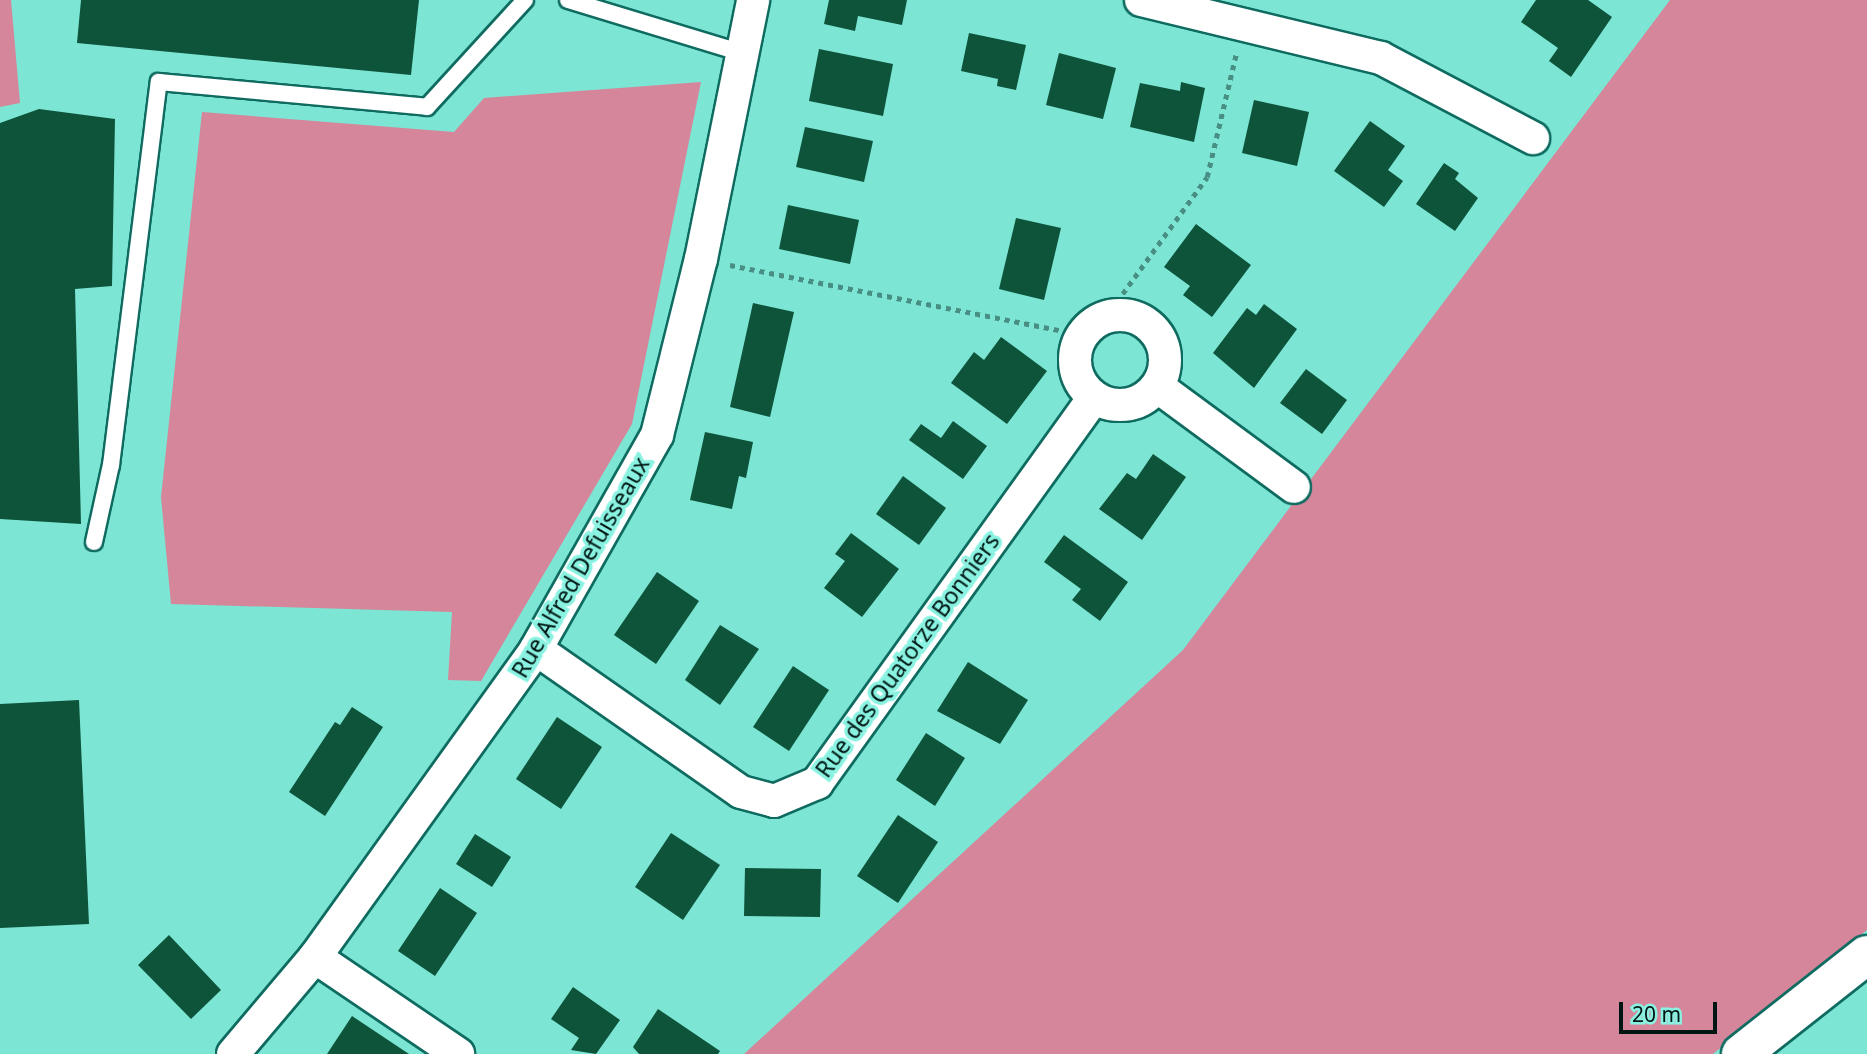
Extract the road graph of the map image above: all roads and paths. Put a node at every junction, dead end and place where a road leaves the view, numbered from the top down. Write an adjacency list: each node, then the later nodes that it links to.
1 (524, 0): 13 (lane)
2 (568, 0): 6 (lane)
3 (753, 0): 6 (street, Rue Alfred Defuisseaux)
4 (1140, 0): 5 (street)
5 (1243, 23): 7 (street); 9 (path)
6 (741, 53): 8 (street, Rue Alfred Defuisseaux)
7 (1533, 138)
8 (701, 259): 9 (path); 14 (street, Rue Alfred Defuisseaux)
9 (1094, 326): 10 (street); 11 (street)
10 (1157, 386): 11 (street); 12 (street)
11 (1094, 397): 14 (street, Rue des Quatorze Bonniers)
12 (1294, 487)
13 (94, 542)
14 (536, 649): 16 (street, Rue Alfred Defuisseaux)
15 (1867, 955): 19 (street)
16 (314, 957): 17 (street, Rue Alfred Defuisseaux); 18 (street)
17 (233, 1054)
18 (458, 1054)
19 (1741, 1054)

